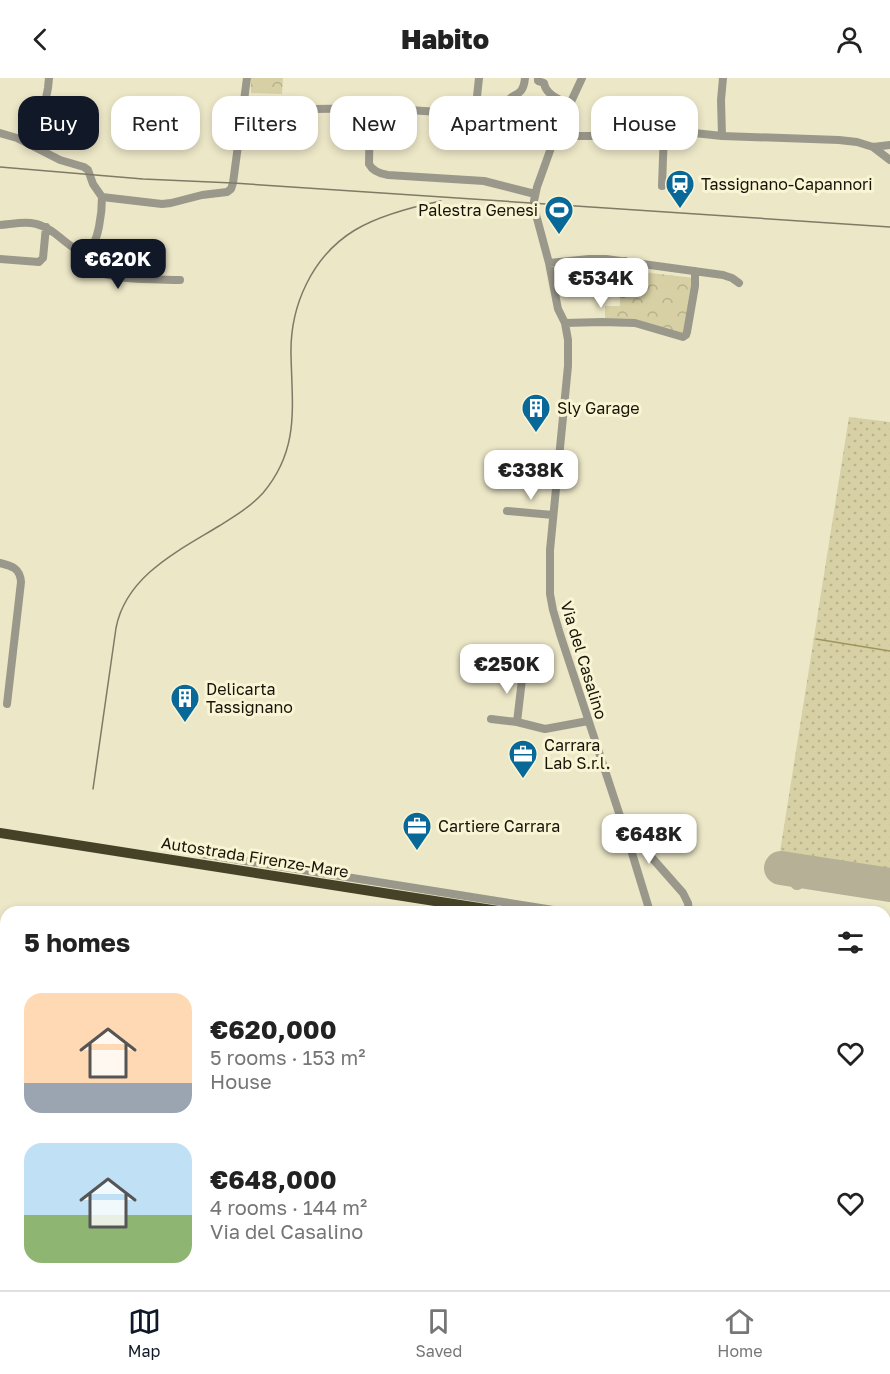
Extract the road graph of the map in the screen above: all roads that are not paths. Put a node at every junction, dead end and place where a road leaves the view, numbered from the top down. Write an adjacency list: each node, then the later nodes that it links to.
1 (49, 78): 8 (street)
2 (247, 78): 9 (street)
3 (479, 78): 10 (street)
4 (525, 78): 11 (street)
5 (538, 78): 12 (street)
6 (582, 78): 13 (street, Via del Casalino)
7 (723, 78): 16 (street)
8 (46, 96)
9 (245, 96)
10 (478, 96)
11 (514, 96)
12 (554, 96)
13 (573, 96)
14 (0, 133): 17 (street)
15 (698, 134): 16 (street)
16 (722, 136): 19 (street)
17 (18, 139)
18 (890, 145): 19 (street)
19 (873, 147): 25 (street)
20 (40, 150): 28 (street)
21 (238, 150): 28 (street)
22 (369, 150): 27 (street)
23 (551, 150): 27 (street, Via del Casalino)
24 (663, 150): 26 (street)
25 (890, 160)
26 (662, 186)
27 (536, 194): 34 (street, Via del Casalino)
28 (102, 197): 31 (street)
29 (0, 225): 30 (street)
30 (46, 227): 31 (street); 32 (street)
31 (87, 252): 36 (street)
32 (0, 259)
33 (625, 261): 34 (street); 35 (street); 38 (street)
34 (549, 263): 39 (street, Via del Casalino)
35 (695, 271): 37 (street); 39 (street)
36 (180, 280)
37 (739, 283)
38 (623, 294)
39 (565, 323): 41 (street, Via del Casalino)
40 (507, 512): 41 (street)
41 (553, 515): 46 (street, Via del Casalino)
42 (0, 563): 44 (street)
43 (523, 671): 47 (street)
44 (7, 704)
45 (491, 719): 47 (street)
46 (588, 721): 47 (street); 48 (street, Via del Casalino)
47 (517, 722)
48 (623, 825): 55 (street); 56 (street, Via del Casalino)
49 (0, 833): 53 (highway, Autostrada Firenze-Mare)
50 (0, 840): 52 (highway, Autostrada Firenze-Mare)
51 (202, 854): 54 (street)
52 (424, 906)
53 (466, 906)
54 (528, 906)
55 (648, 906)
56 (688, 906)

